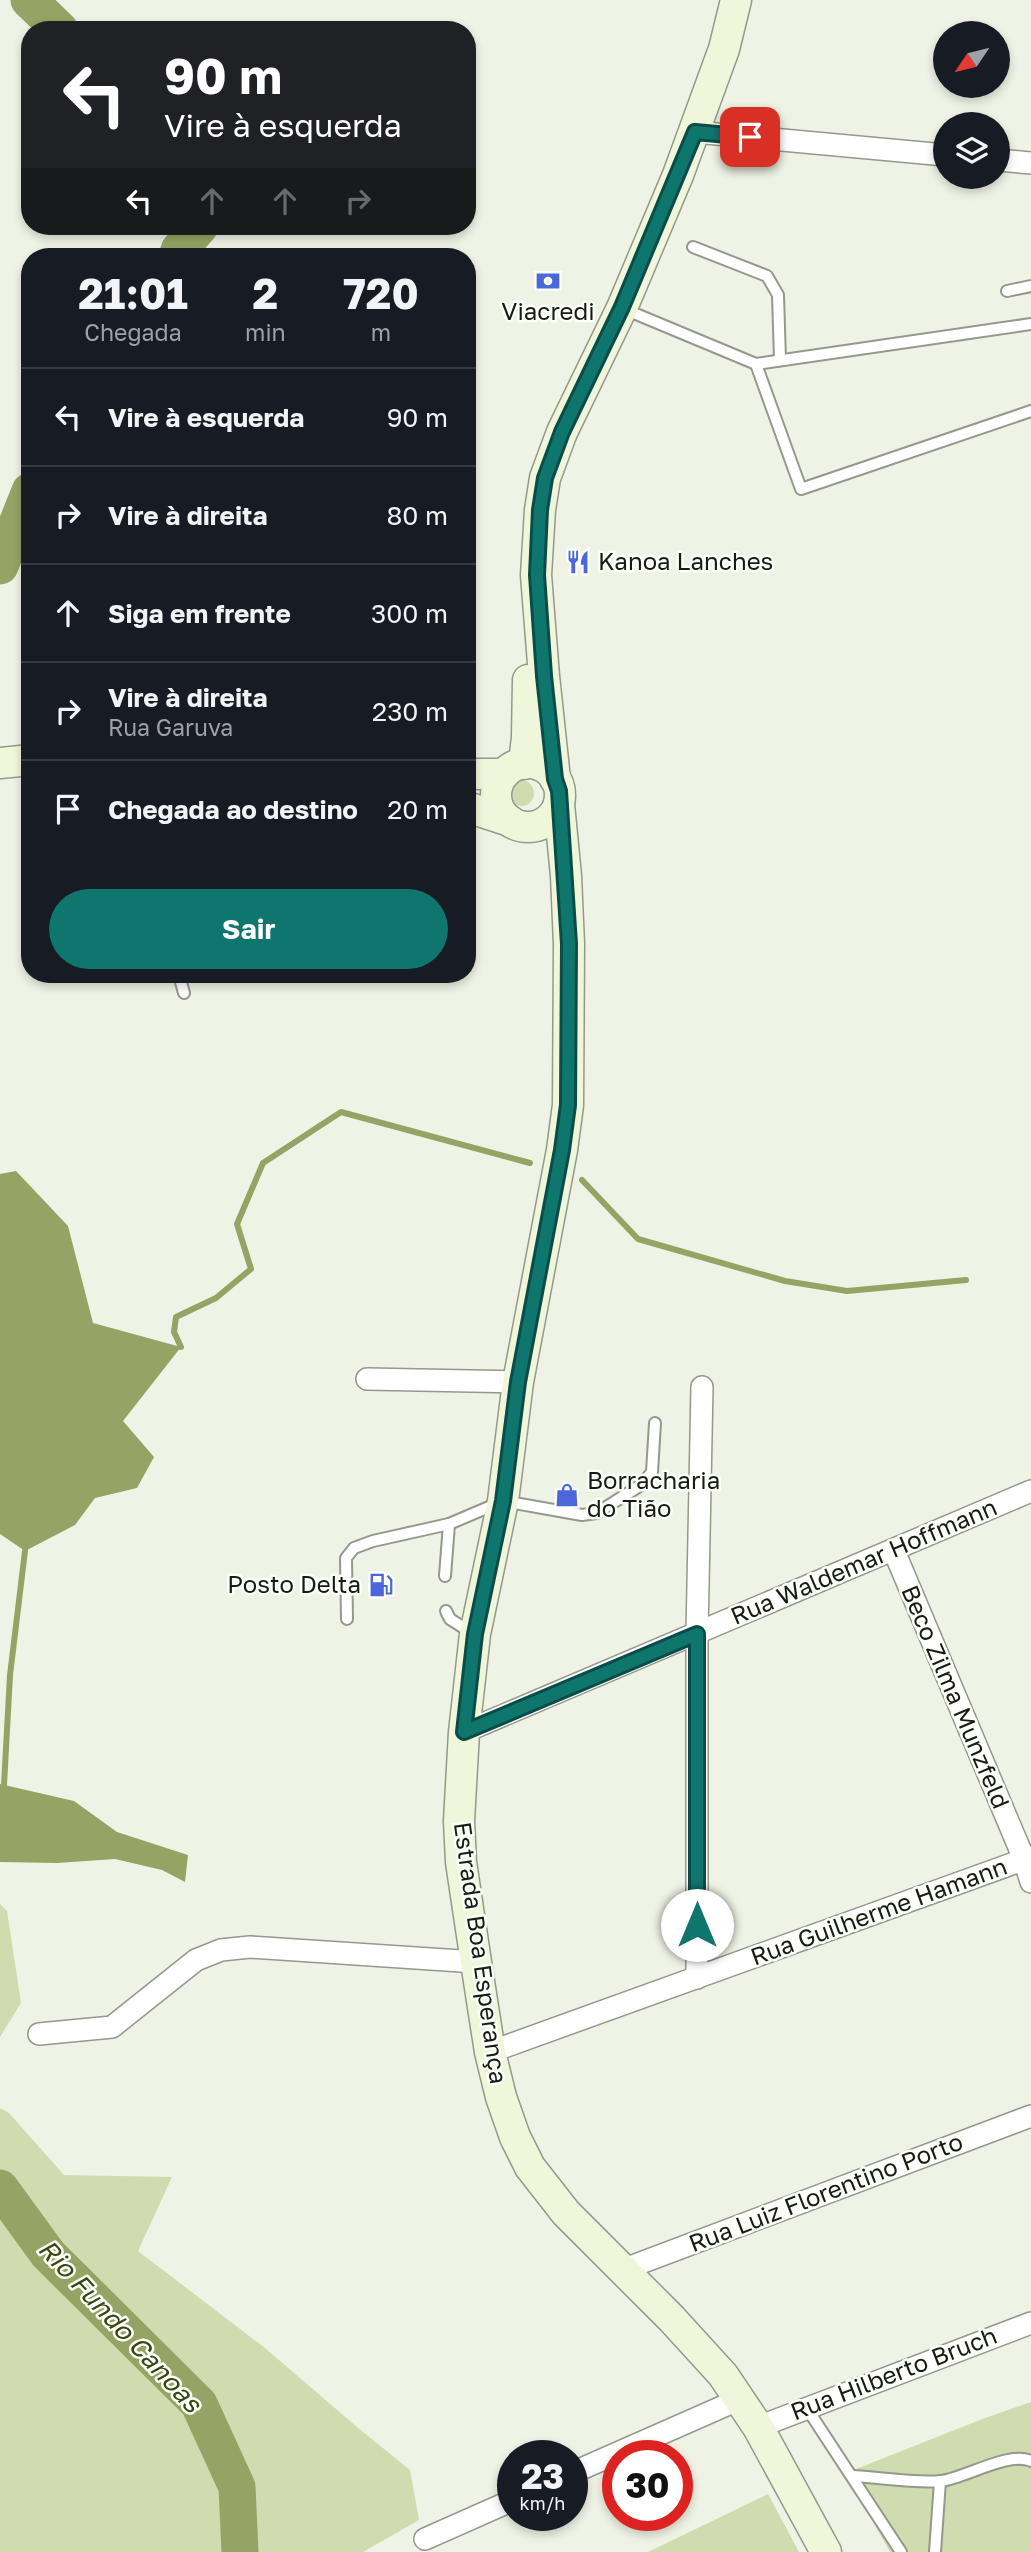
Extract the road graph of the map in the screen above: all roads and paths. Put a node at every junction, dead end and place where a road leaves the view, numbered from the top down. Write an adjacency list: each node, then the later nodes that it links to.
1 (721, 0): 17 (street)
2 (736, 0): 3 (street, Estrada Boa Esperança)
3 (695, 132): 4 (street); 10 (street, Estrada Boa Esperança)
4 (933, 154)
5 (1010, 161): 6 (street)
6 (1031, 163)
7 (693, 247): 12 (lane)
8 (1031, 286): 9 (lane)
9 (1007, 291)
10 (622, 307): 13 (lane); 19 (street, Estrada Boa Esperança)
11 (1031, 324): 12 (lane)
12 (780, 360): 13 (lane)
13 (756, 364): 14 (lane)
14 (1031, 411)
15 (21, 761): 16 (street)
16 (0, 763)
17 (514, 769): 18 (street); 19 (street); 21 (street)
18 (476, 773)
19 (557, 792): 21 (street); 22 (street, Estrada Boa Esperança)
20 (476, 810): 21 (street)
21 (521, 824): 22 (street)
22 (566, 876): 26 (street, Estrada Boa Esperança)
23 (181, 983): 24 (lane)
24 (184, 993)
25 (367, 1379): 26 (street)
26 (518, 1382): 30 (street, Estrada Boa Esperança)
27 (702, 1387): 37 (street)
28 (655, 1423): 30 (lane)
29 (1031, 1490): 32 (street, Rua Waldemar Hoffmann)
30 (503, 1501): 31 (lane); 36 (street, Estrada Boa Esperança)
31 (449, 1524): 33 (lane); 35 (lane)
32 (894, 1551): 37 (street, Rua Waldemar Hoffmann); 39 (street, Beco Zilma Munzfeld)
33 (444, 1576)
34 (446, 1611): 36 (lane)
35 (347, 1619)
36 (475, 1634): 38 (street, Estrada Boa Esperança)
37 (697, 1634): 38 (street, Rua Waldemar Hoffmann); 42 (street)
38 (464, 1732): 41 (street, Estrada Boa Esperança)
39 (1027, 1858): 40 (street, Beco Zilma Munzfeld); 42 (street, Rua Guilherme Hamann)
40 (1031, 1882)
41 (476, 1962): 43 (street); 44 (street, Estrada Boa Esperança)
42 (697, 1978): 44 (street, Rua Guilherme Hamann)
43 (39, 2034)
44 (491, 2052): 46 (street, Estrada Boa Esperança)
45 (1031, 2116): 46 (street, Rua Luiz Florentino Porto)
46 (622, 2270): 48 (street, Estrada Boa Esperança)
47 (1031, 2323): 49 (street, Rua Hilberto Bruch)
48 (740, 2399): 50 (street, Estrada Boa Esperança); 52 (street)
49 (806, 2407): 50 (street, Rua Hilberto Bruch); 53 (lane)
50 (758, 2427): 57 (street, Estrada Boa Esperança)
51 (1031, 2461): 54 (lane)
52 (588, 2466)
53 (852, 2476): 54 (lane); 58 (lane)
54 (940, 2481): 59 (lane)
55 (497, 2507): 56 (street)
56 (425, 2539)
57 (826, 2552)
58 (901, 2552)
59 (935, 2552)

